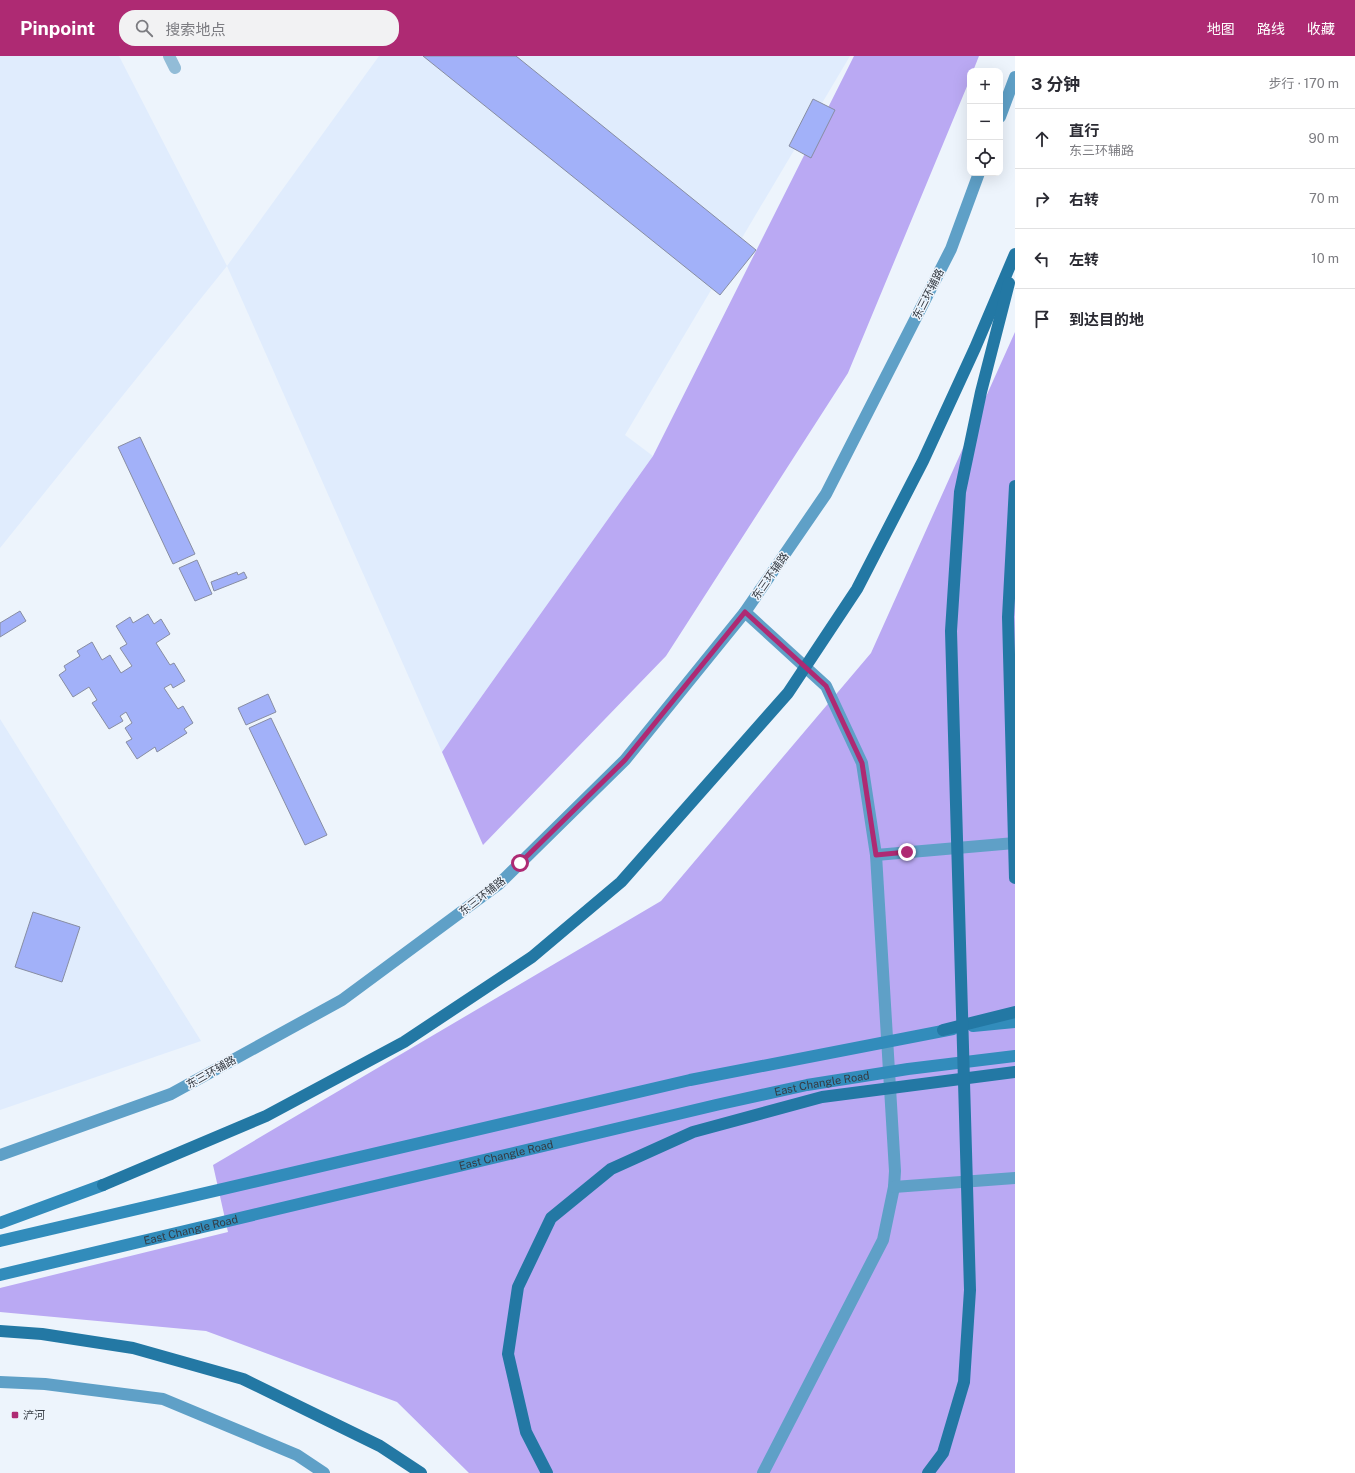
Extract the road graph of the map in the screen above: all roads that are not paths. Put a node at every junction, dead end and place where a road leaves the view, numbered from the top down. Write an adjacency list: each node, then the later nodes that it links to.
1 (168, 56): 2 (street)
2 (175, 68)
3 (1015, 77): 4 (main road)
4 (1003, 109)
5 (978, 176): 9 (main road, 东三环辅路)
6 (1015, 254): 20 (highway)
7 (1015, 260): 33 (highway)
8 (1015, 486): 12 (highway)
9 (745, 612): 11 (main road); 18 (main road, 东三环辅路)
10 (1015, 843): 11 (main road)
11 (876, 855): 21 (main road)
12 (1015, 878)
13 (1015, 1012): 15 (highway)
14 (1015, 1022): 15 (main road)
15 (943, 1030): 23 (main road)
16 (1015, 1056): 24 (main road, East Changle Road)
17 (1015, 1072): 31 (highway)
18 (0, 1155)
19 (1015, 1178): 21 (main road)
20 (103, 1185): 22 (main road)
21 (894, 1187): 32 (main road)
22 (0, 1223)
23 (0, 1241)
24 (0, 1275)
25 (0, 1332): 27 (highway)
26 (0, 1382): 28 (main road)
27 (380, 1446): 29 (highway); 30 (highway)
28 (324, 1473)
29 (410, 1473)
30 (421, 1473)
31 (547, 1473)
32 (764, 1473)
33 (928, 1473)

